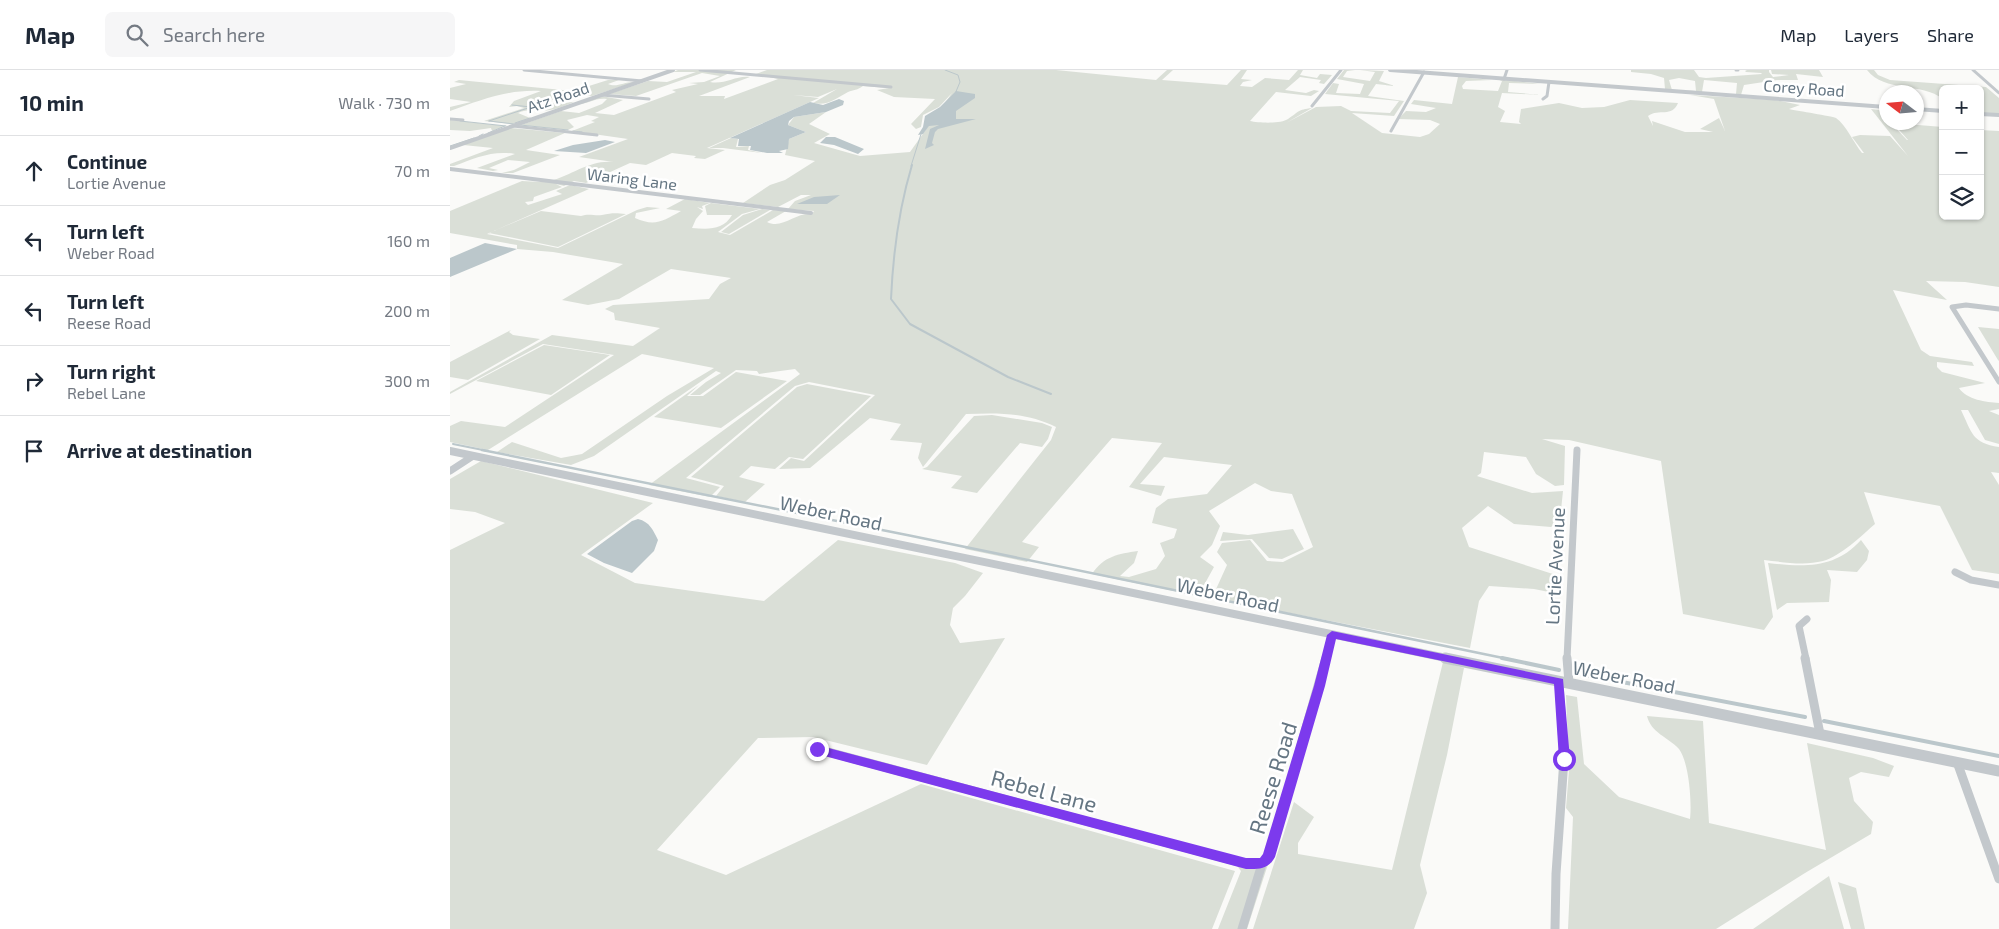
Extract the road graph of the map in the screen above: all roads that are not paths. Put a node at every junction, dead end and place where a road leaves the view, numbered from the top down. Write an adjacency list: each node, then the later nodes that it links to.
1 (524, 70): 10 (street)
2 (674, 70): 10 (street, Atz Road)
3 (700, 70): 12 (street)
4 (1341, 70): 19 (street)
5 (1390, 70): 8 (street, Corey Road)
6 (1507, 70): 9 (street)
7 (1973, 70): 13 (street)
8 (1424, 72): 9 (street, Corey Road); 28 (street)
9 (1504, 79): 11 (street, Corey Road)
10 (642, 81): 16 (street, Atz Road)
11 (1550, 82): 18 (street); 20 (street, Corey Road)
12 (891, 87)
13 (1992, 87): 14 (street); 15 (street)
14 (1999, 88)
15 (1999, 93)
16 (602, 95): 17 (street); 27 (street, Atz Road)
17 (649, 99)
18 (1543, 99)
19 (1312, 106)
20 (1879, 106)
21 (1924, 110): 22 (street)
22 (1939, 111)
23 (1984, 114): 24 (street)
24 (1999, 115)
25 (450, 119): 26 (street)
26 (463, 120)
27 (513, 126): 29 (street); 30 (street, Atz Road)
28 (1391, 131)
29 (597, 135)
30 (450, 148)
31 (450, 169): 32 (street, Waring Lane)
32 (811, 213)
33 (1999, 309): 34 (street)
34 (1999, 382)
35 (1577, 450): 43 (street, Lortie Avenue)
36 (450, 451): 37 (street, Weber Road)
37 (473, 456): 38 (street); 42 (street, Weber Road)
38 (450, 470)
39 (1955, 572): 40 (street)
40 (1999, 585)
41 (1807, 619): 44 (street)
42 (1332, 635): 43 (street, Weber Road); 48 (street, Reese Road)
43 (1564, 682): 44 (street, Weber Road); 51 (street, Lortie Avenue)
44 (1820, 734): 46 (street, Weber Road)
45 (817, 749): 48 (street, Rebel Lane)
46 (1957, 762): 47 (street, Weber Road); 49 (street)
47 (1999, 771)
48 (1262, 864): 50 (street, Reese Road)
49 (1999, 879)
50 (1242, 929)
51 (1556, 929)

